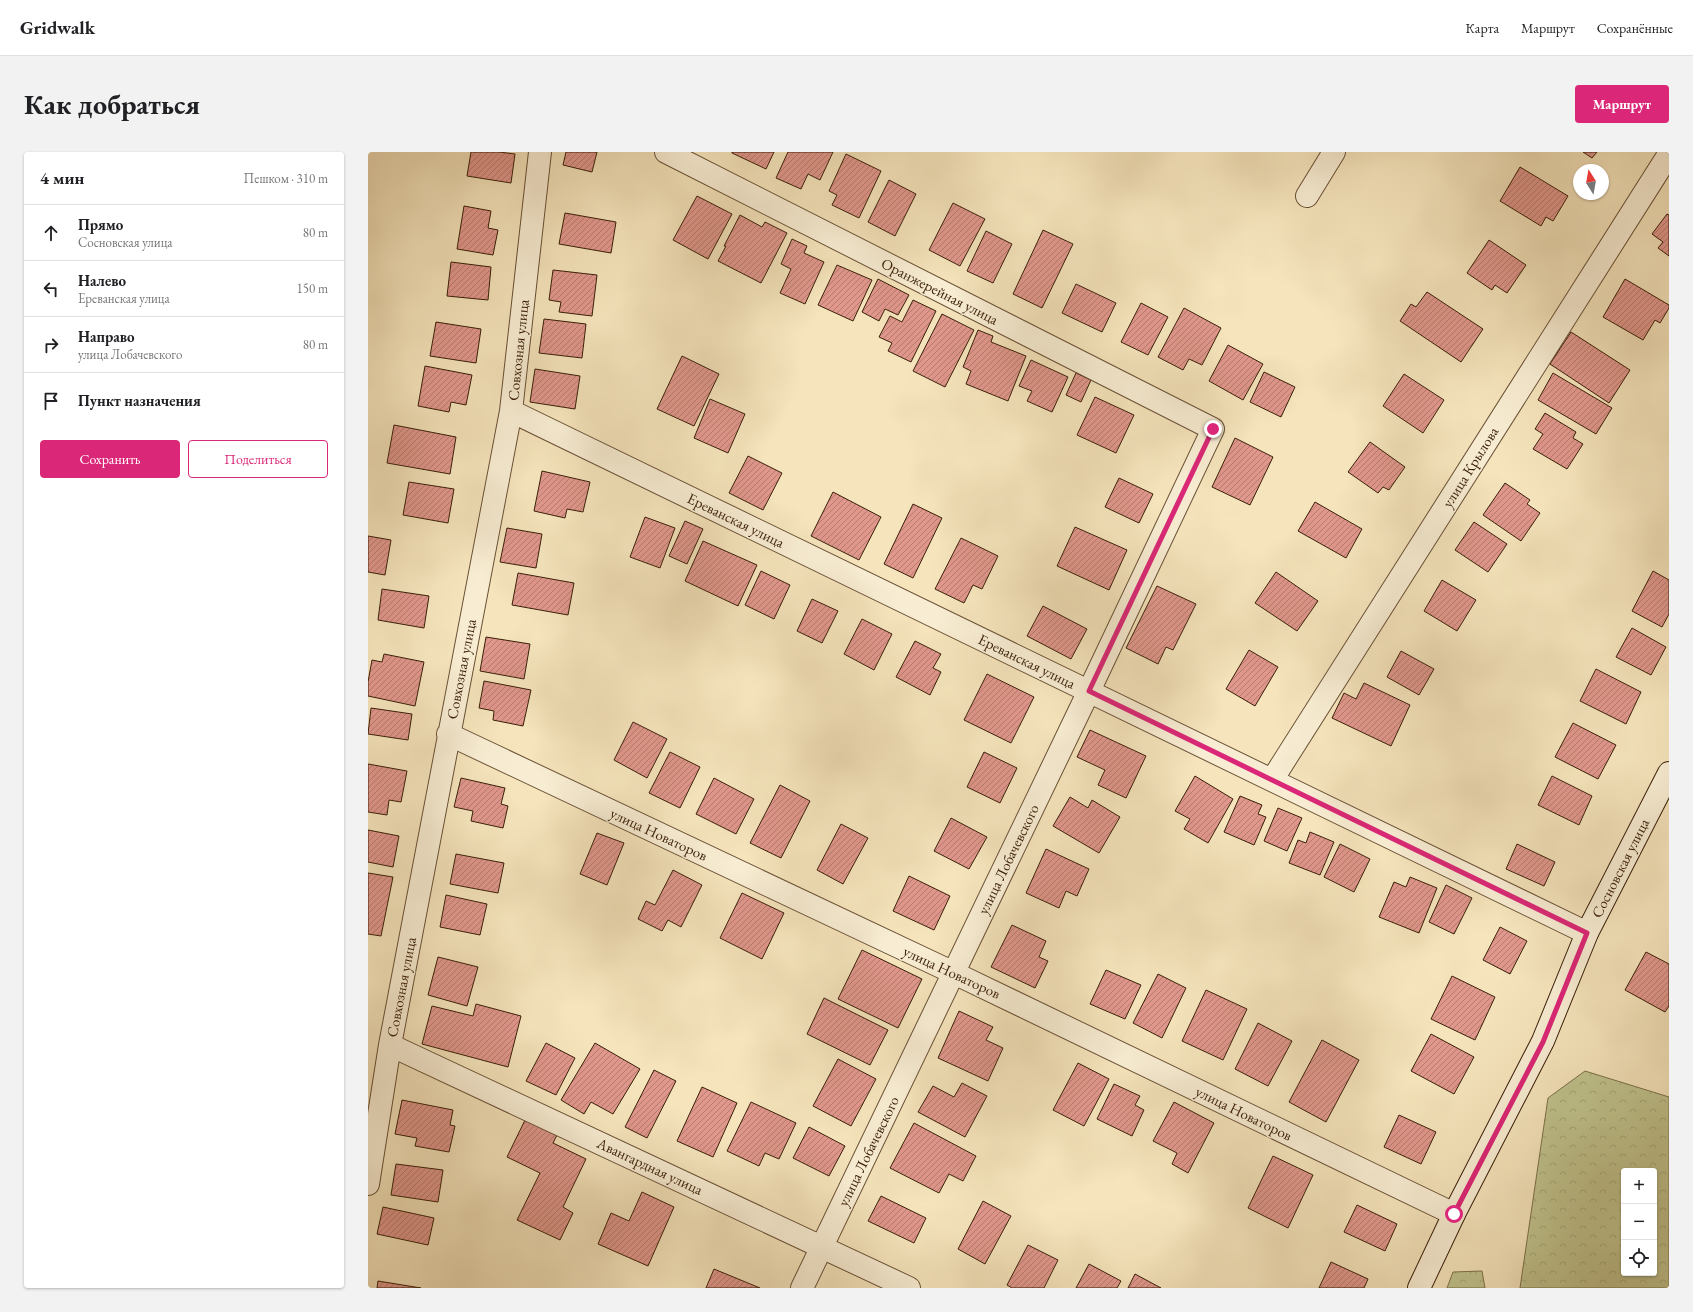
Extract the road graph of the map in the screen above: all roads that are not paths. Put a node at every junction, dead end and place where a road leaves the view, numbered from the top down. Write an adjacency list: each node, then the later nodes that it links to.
1 (540, 152): 6 (street, Совхозная улица)
2 (666, 152): 7 (street, Оранжерейная улица)
3 (1334, 152): 5 (street)
4 (1669, 154): 11 (street, улица Крылова)
5 (1307, 196)
6 (511, 411): 8 (street, Ереванская улица); 9 (street, Совхозная улица)
7 (1213, 429): 8 (street, улица Лобачевского)
8 (1089, 691): 11 (street, Ереванская улица); 13 (street, улица Лобачевского)
9 (448, 734): 13 (street, улица Новаторов); 14 (street, Совхозная улица)
10 (1669, 773): 12 (street, Сосновская улица)
11 (1272, 780): 12 (street, Ереванская улица)
12 (1587, 933): 16 (street, Сосновская улица)
13 (954, 973): 16 (street, улица Новаторов); 17 (street, улица Лобачевского)
14 (390, 1044): 15 (street, Совхозная улица); 17 (street, Авангардная улица)
15 (368, 1184)
16 (1454, 1214): 20 (street, Сосновская улица)
17 (822, 1247): 18 (street, улица Лобачевского); 19 (street, Авангардная улица)
18 (802, 1288)
19 (909, 1288)
20 (1419, 1288)

